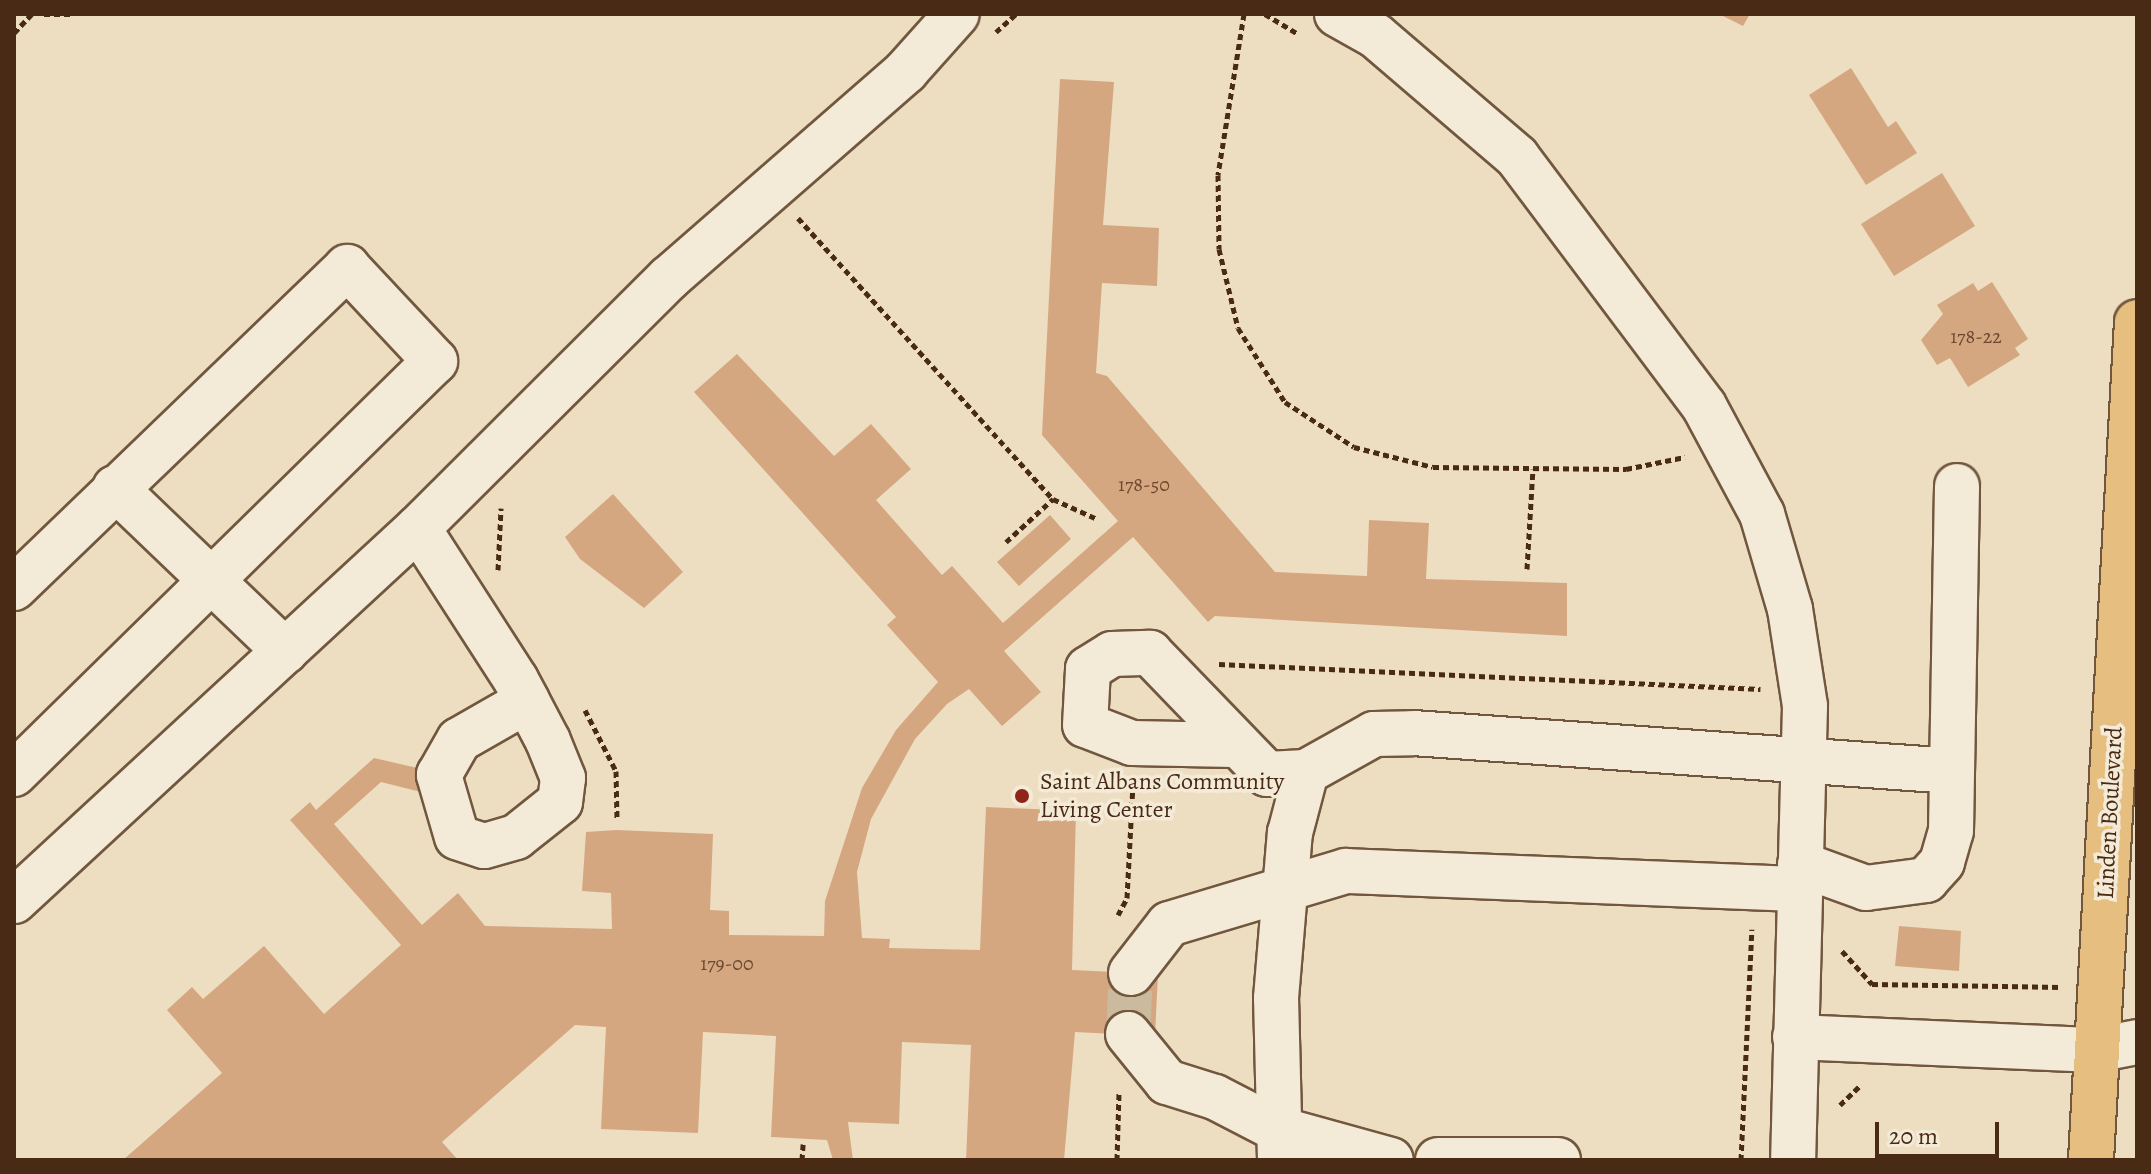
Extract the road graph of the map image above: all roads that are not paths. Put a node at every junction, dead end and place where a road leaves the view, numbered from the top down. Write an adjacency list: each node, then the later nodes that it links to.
1 (975, 25): 7 (lane)
2 (1321, 26): 13 (lane)
3 (2137, 322): 4 (main road, Linden Boulevard)
4 (2136, 378): 23 (main road, Linden Boulevard)
5 (1957, 486): 14 (lane)
6 (115, 488): 8 (lane); 8 (lane); 9 (lane)
7 (418, 528): 10 (lane); 11 (lane)
8 (209, 579): 10 (lane); 16 (lane)
9 (14, 588)
10 (285, 651): 19 (lane)
11 (527, 701)
12 (1234, 745): 15 (lane)
13 (1783, 762): 14 (lane); 15 (lane); 17 (lane)
14 (1952, 771): 17 (lane)
15 (1306, 772): 18 (lane)
16 (14, 774)
17 (1800, 876): 18 (lane); 22 (lane)
18 (1286, 892): 20 (lane); 24 (lane)
19 (14, 901)
20 (1131, 973)
21 (1128, 1034): 24 (lane)
22 (1795, 1037): 23 (lane); 25 (lane)
23 (2117, 1046): 29 (main road, Linden Boulevard)
24 (1277, 1144): 26 (lane)
25 (1787, 1159)
26 (1391, 1160)
27 (1438, 1160): 28 (lane)
28 (1558, 1160)
29 (2091, 1160)

